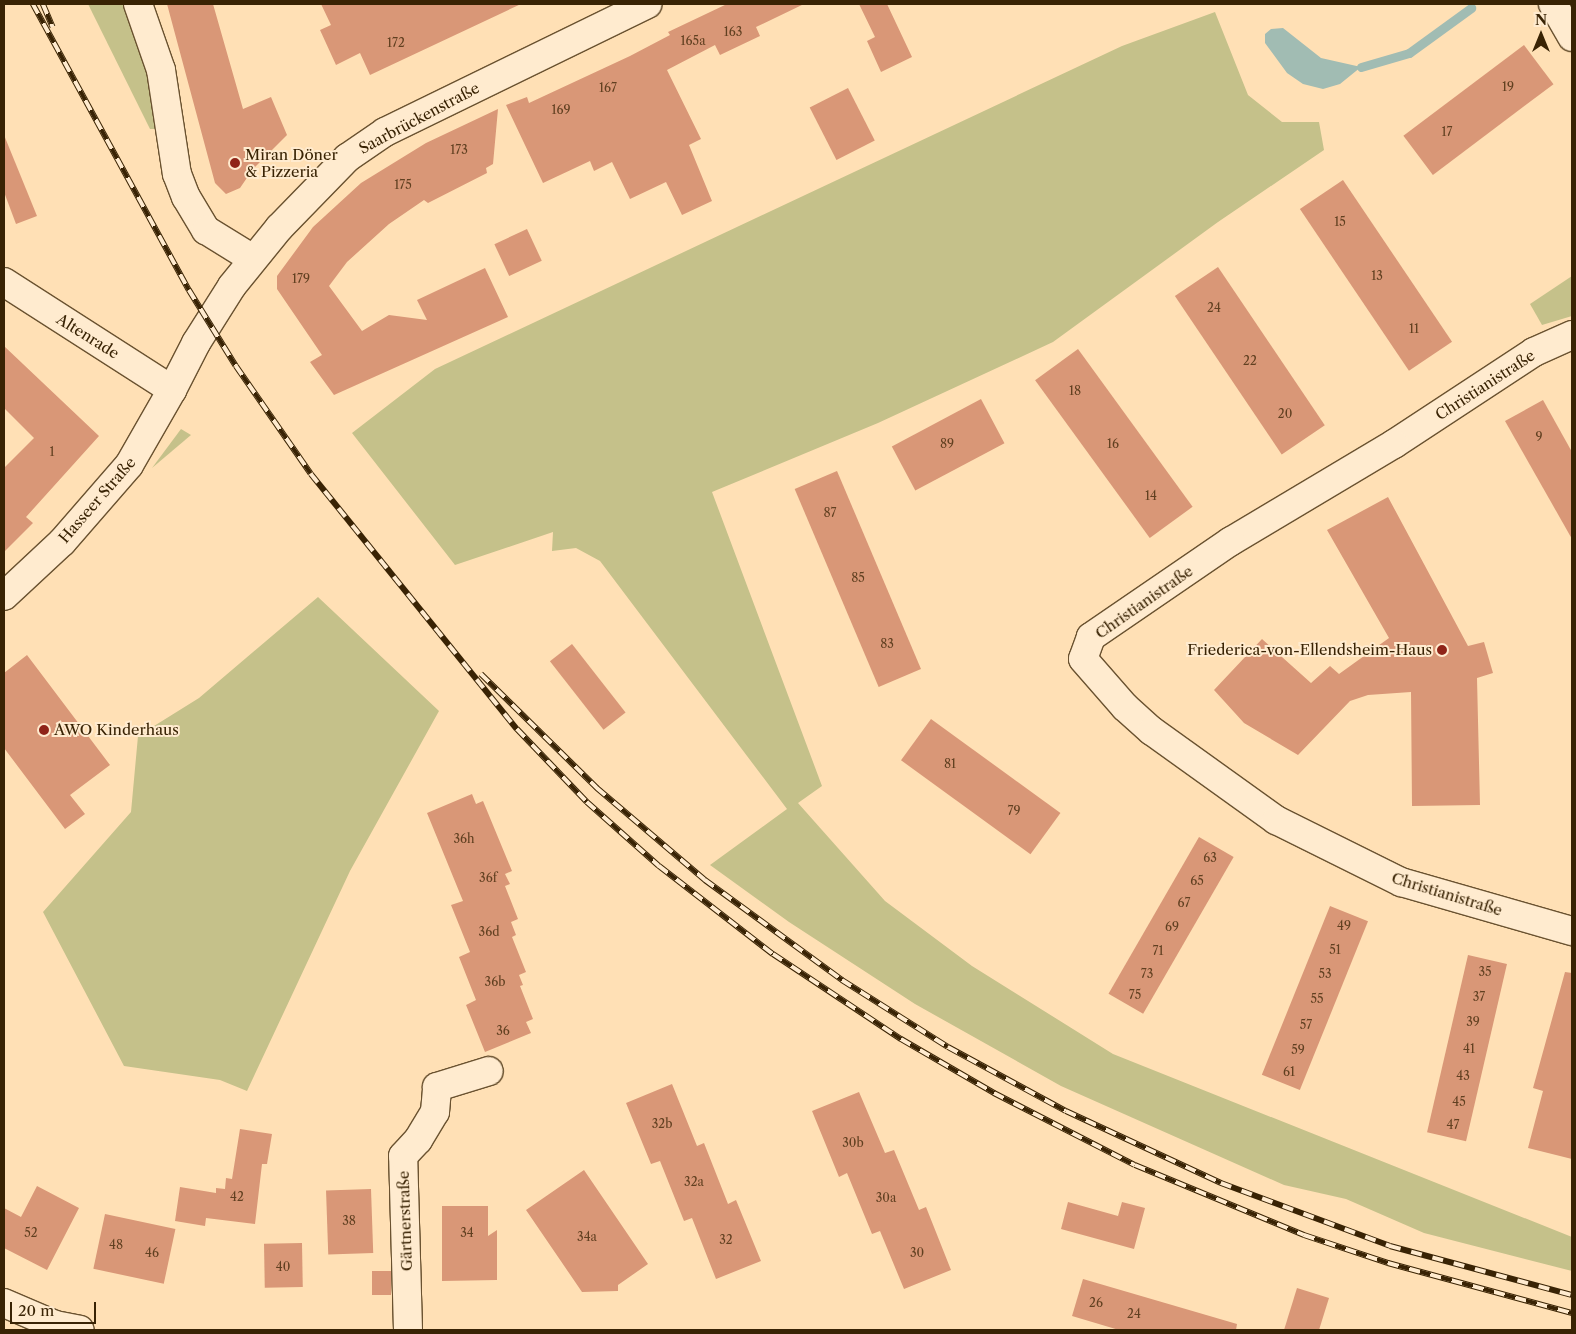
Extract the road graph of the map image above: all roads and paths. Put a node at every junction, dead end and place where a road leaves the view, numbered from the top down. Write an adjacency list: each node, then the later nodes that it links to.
1 (138, 4): 5 (street)
2 (647, 4): 5 (street, Saarbrückenstraße)
3 (1553, 4): 4 (street)
4 (1572, 37)
5 (253, 259): 8 (street, Saarbrückenstraße)
6 (4, 282): 8 (street, Altenrade)
7 (1572, 335): 10 (street, Christianistraße)
8 (172, 390): 9 (street, Hasseer Straße)
9 (4, 596)
10 (1572, 931)
11 (489, 1071): 14 (street, Gärtnerstraße)
12 (4, 1303): 13 (street)
13 (80, 1330)
14 (408, 1330)

